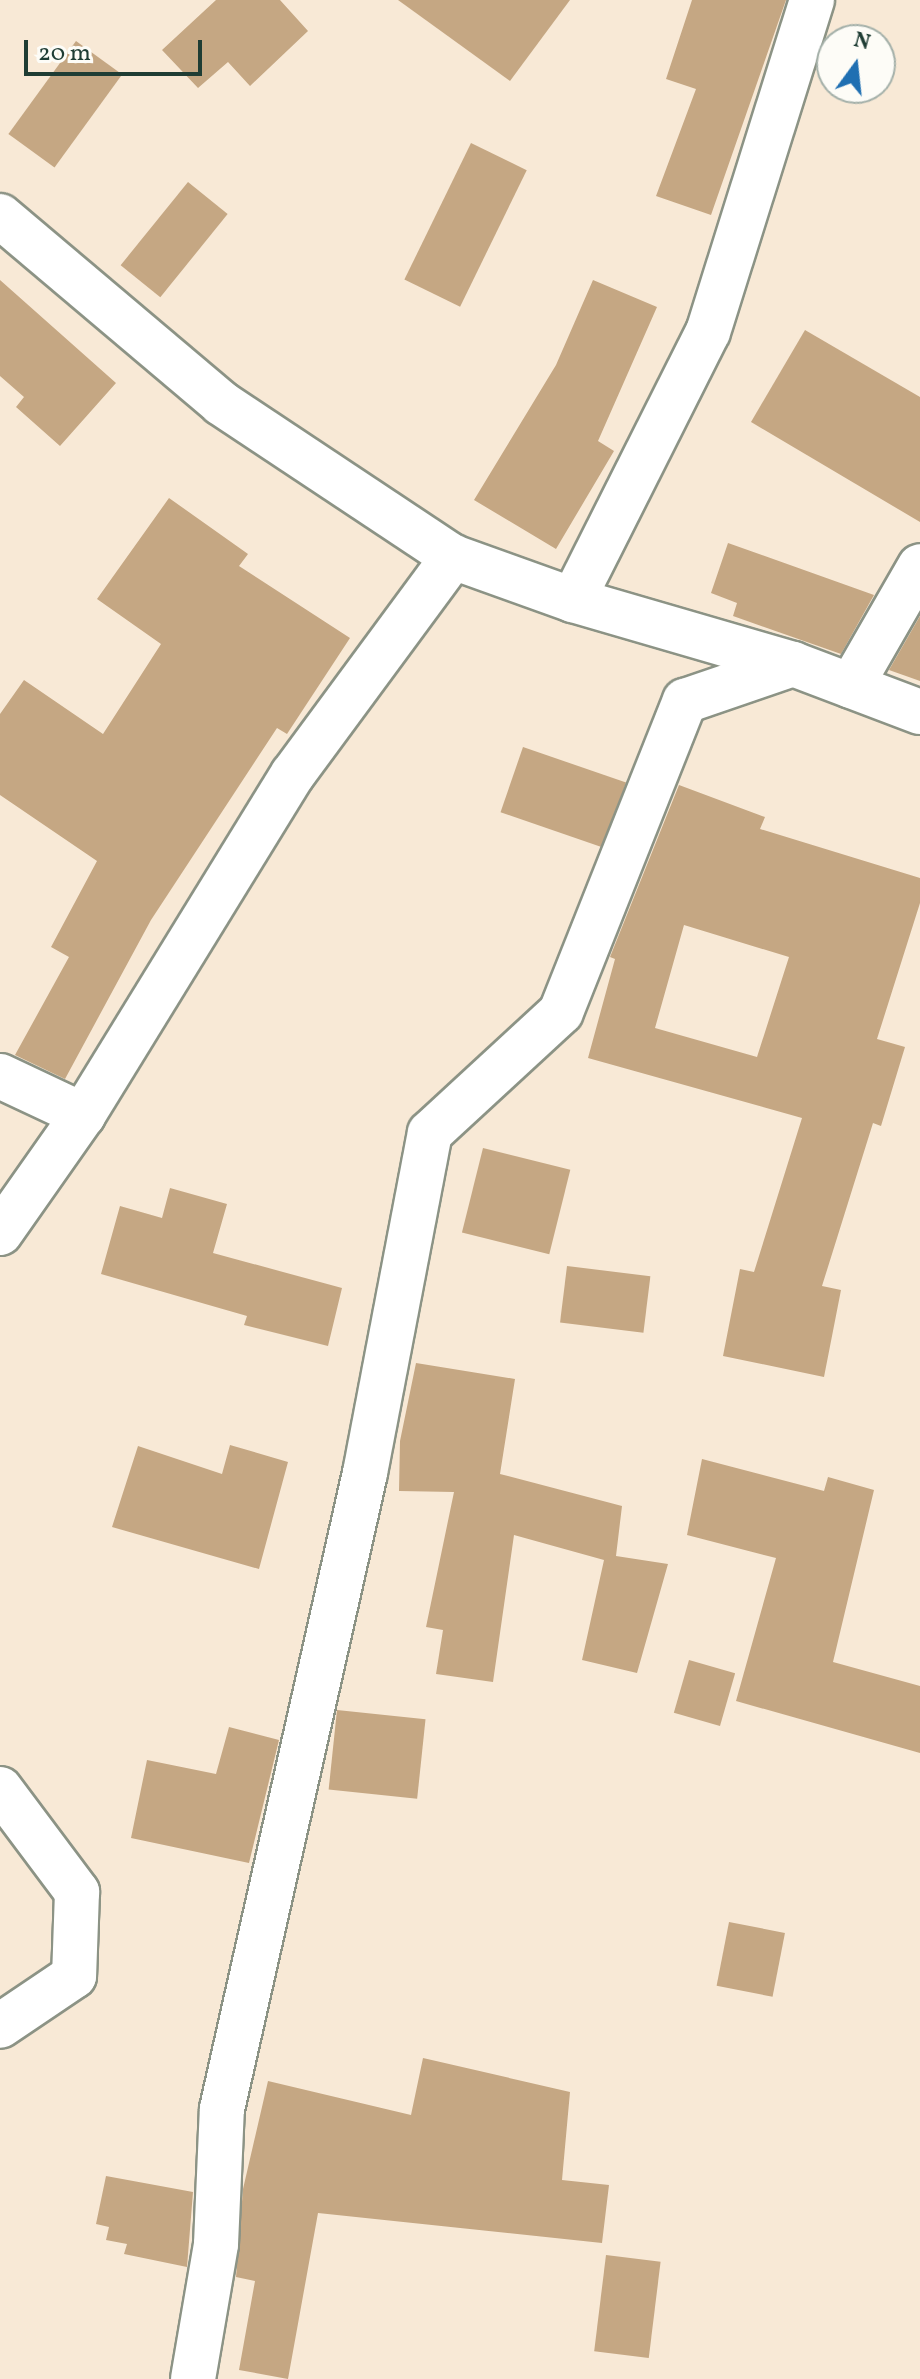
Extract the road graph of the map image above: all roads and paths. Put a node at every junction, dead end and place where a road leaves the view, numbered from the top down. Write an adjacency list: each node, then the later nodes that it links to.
1 (812, 0): 5 (street)
2 (0, 216): 3 (street)
3 (453, 557): 5 (street); 10 (street)
4 (920, 566): 7 (street)
5 (573, 600): 6 (street)
6 (793, 664): 7 (street); 14 (street)
7 (851, 686): 8 (street)
8 (920, 712)
9 (0, 1076): 10 (street)
10 (83, 1115): 11 (street)
11 (0, 1233)
12 (0, 1789): 13 (street)
13 (0, 2026)
14 (193, 2379)

